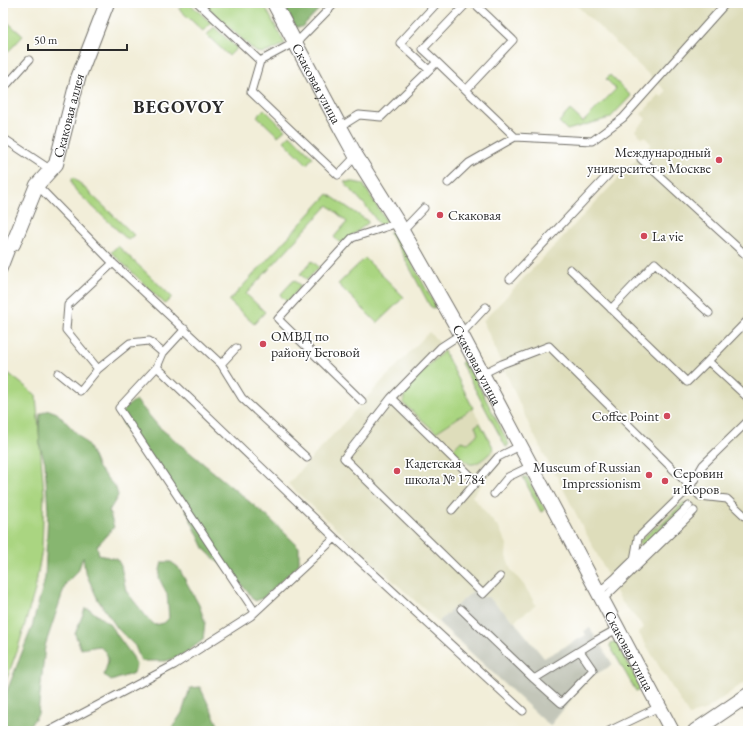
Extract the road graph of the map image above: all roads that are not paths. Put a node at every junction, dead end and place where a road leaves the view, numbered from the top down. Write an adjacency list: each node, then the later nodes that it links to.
1 (107, 3): 23 (street, Скаковая аллея)
2 (198, 3): 11 (lane)
3 (274, 3): 9 (street, Скаковая улица)
4 (335, 3): 9 (lane)
5 (437, 3): 13 (lane)
6 (467, 3): 12 (lane)
7 (474, 3): 17 (lane)
8 (726, 3): 19 (lane)
9 (296, 43): 11 (lane); 18 (street, Скаковая улица)
10 (29, 60): 15 (lane)
11 (260, 61): 21 (lane)
12 (437, 62): 13 (lane); 17 (lane)
13 (429, 70): 18 (lane)
14 (3, 75): 15 (lane)
15 (10, 81): 16 (lane)
16 (3, 89)
17 (466, 90): 19 (lane)
18 (340, 127): 21 (street, Скаковая улица)
19 (515, 137): 25 (lane)
20 (3, 138): 23 (lane)
21 (356, 156): 28 (street, Скаковая улица)
22 (642, 159): 30 (lane)
23 (51, 170): 26 (street, Скаковая аллея)
24 (608, 175): 34 (lane)
25 (448, 183)
26 (37, 185): 29 (street, Скаковая аллея); 31 (lane)
27 (424, 208): 28 (lane)
28 (400, 227): 40 (street, Скаковая улица); 51 (lane)
29 (8, 247): 33 (lane)
30 (748, 257)
31 (113, 263): 39 (lane); 46 (lane)
32 (570, 269): 36 (lane)
33 (3, 270)
34 (510, 279)
35 (486, 307): 40 (lane)
36 (611, 309): 37 (lane); 43 (lane)
37 (709, 314)
38 (748, 320): 43 (lane)
39 (185, 329): 42 (lane); 44 (lane)
40 (461, 334): 48 (street, Скаковая улица); 49 (lane)
41 (236, 348): 44 (lane)
42 (163, 353): 45 (lane); 46 (lane)
43 (708, 360): 50 (lane)
44 (221, 364): 54 (lane)
45 (157, 367): 61 (lane); 67 (lane)
46 (98, 369): 47 (lane)
47 (58, 373)
48 (482, 374): 53 (street, Скаковая улица); 57 (lane)
49 (391, 398): 56 (lane); 64 (lane)
50 (748, 398)
51 (362, 401)
52 (748, 421): 57 (lane)
53 (520, 446): 55 (street, Скаковая улица); 56 (lane)
54 (307, 458)
55 (530, 466): 58 (lane); 65 (street, Скаковая улица)
56 (477, 482): 59 (lane)
57 (690, 486): 60 (lane); 62 (lane)
58 (494, 494)
59 (452, 510)
60 (748, 520)
61 (334, 538): 67 (lane); 73 (lane)
62 (634, 560): 63 (lane); 63 (lane); 65 (lane)
63 (629, 574): 65 (lane)
64 (500, 577)
65 (600, 597): 68 (street, Скаковая улица)
66 (461, 609): 70 (lane)
67 (255, 612): 74 (lane)
68 (617, 629): 69 (lane); 72 (street, Скаковая улица)
69 (580, 651): 70 (lane); 70 (lane)
70 (534, 679)
71 (746, 701): 77 (street)
72 (659, 707): 75 (lane); 76 (street, Скаковая улица)
73 (523, 711)
74 (49, 731)
75 (609, 731)
76 (672, 731)
77 (695, 731)

